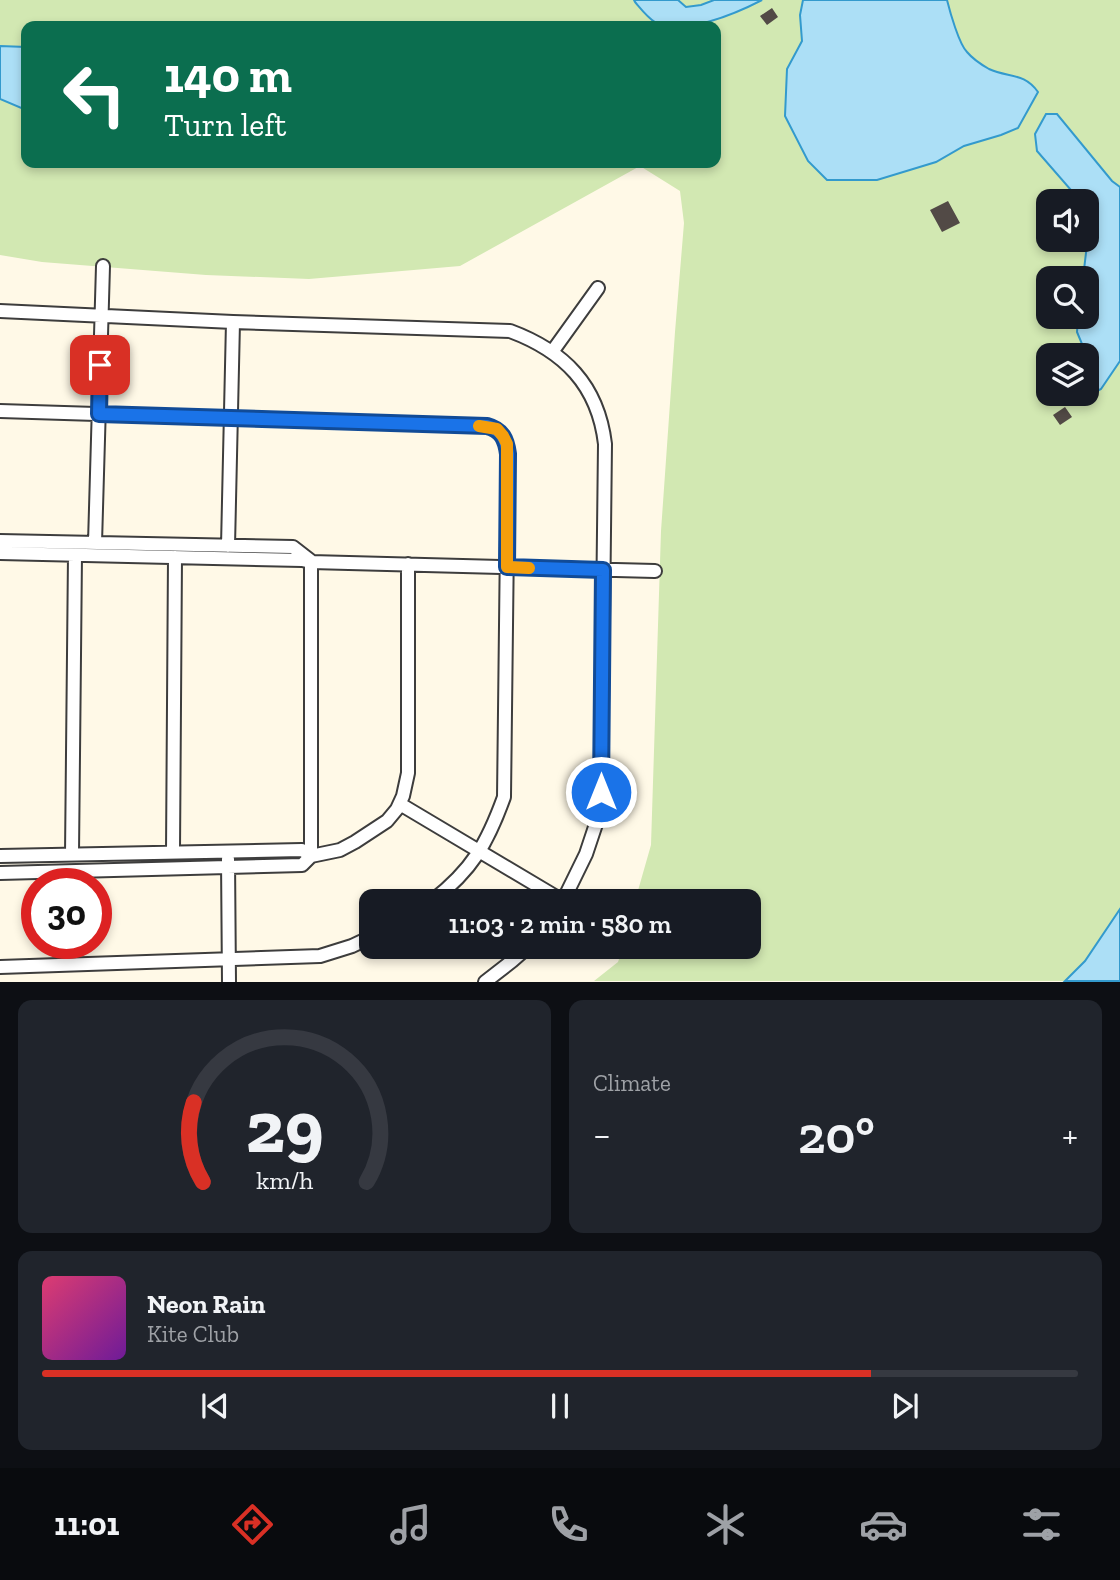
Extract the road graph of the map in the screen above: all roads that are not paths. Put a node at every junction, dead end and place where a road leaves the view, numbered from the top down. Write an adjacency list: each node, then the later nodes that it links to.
1 (103, 267): 4 (street)
2 (598, 288): 6 (street)
3 (0, 311): 4 (street)
4 (102, 316): 5 (street); 8 (street)
5 (233, 322): 6 (street); 9 (street)
6 (552, 352): 19 (street)
7 (0, 411): 8 (street)
8 (99, 414): 9 (street); 11 (street)
9 (231, 418): 12 (street); 18 (street)
10 (0, 541): 11 (street)
11 (95, 543): 12 (street)
12 (228, 546): 16 (street)
13 (0, 553): 14 (street)
14 (75, 555): 15 (street); 25 (street)
15 (175, 557): 16 (street); 24 (street)
16 (311, 562): 17 (street); 27 (street)
17 (408, 564): 18 (street); 21 (street)
18 (507, 567): 19 (street); 23 (street)
19 (603, 570): 20 (street); 32 (street)
20 (655, 571)
21 (400, 804): 23 (street); 27 (street)
22 (228, 851): 24 (street); 27 (street); 28 (street)
23 (480, 851): 30 (street); 31 (street)
24 (173, 852): 25 (street)
25 (72, 854): 26 (street)
26 (0, 856)
27 (311, 856): 28 (street)
28 (228, 868): 29 (street); 34 (street)
29 (0, 873)
30 (446, 889)
31 (543, 889)
32 (569, 889)
33 (359, 943): 34 (street)
34 (229, 959): 36 (street); 37 (street)
35 (514, 959): 38 (street)
36 (0, 967)
37 (229, 982)
38 (485, 982)

